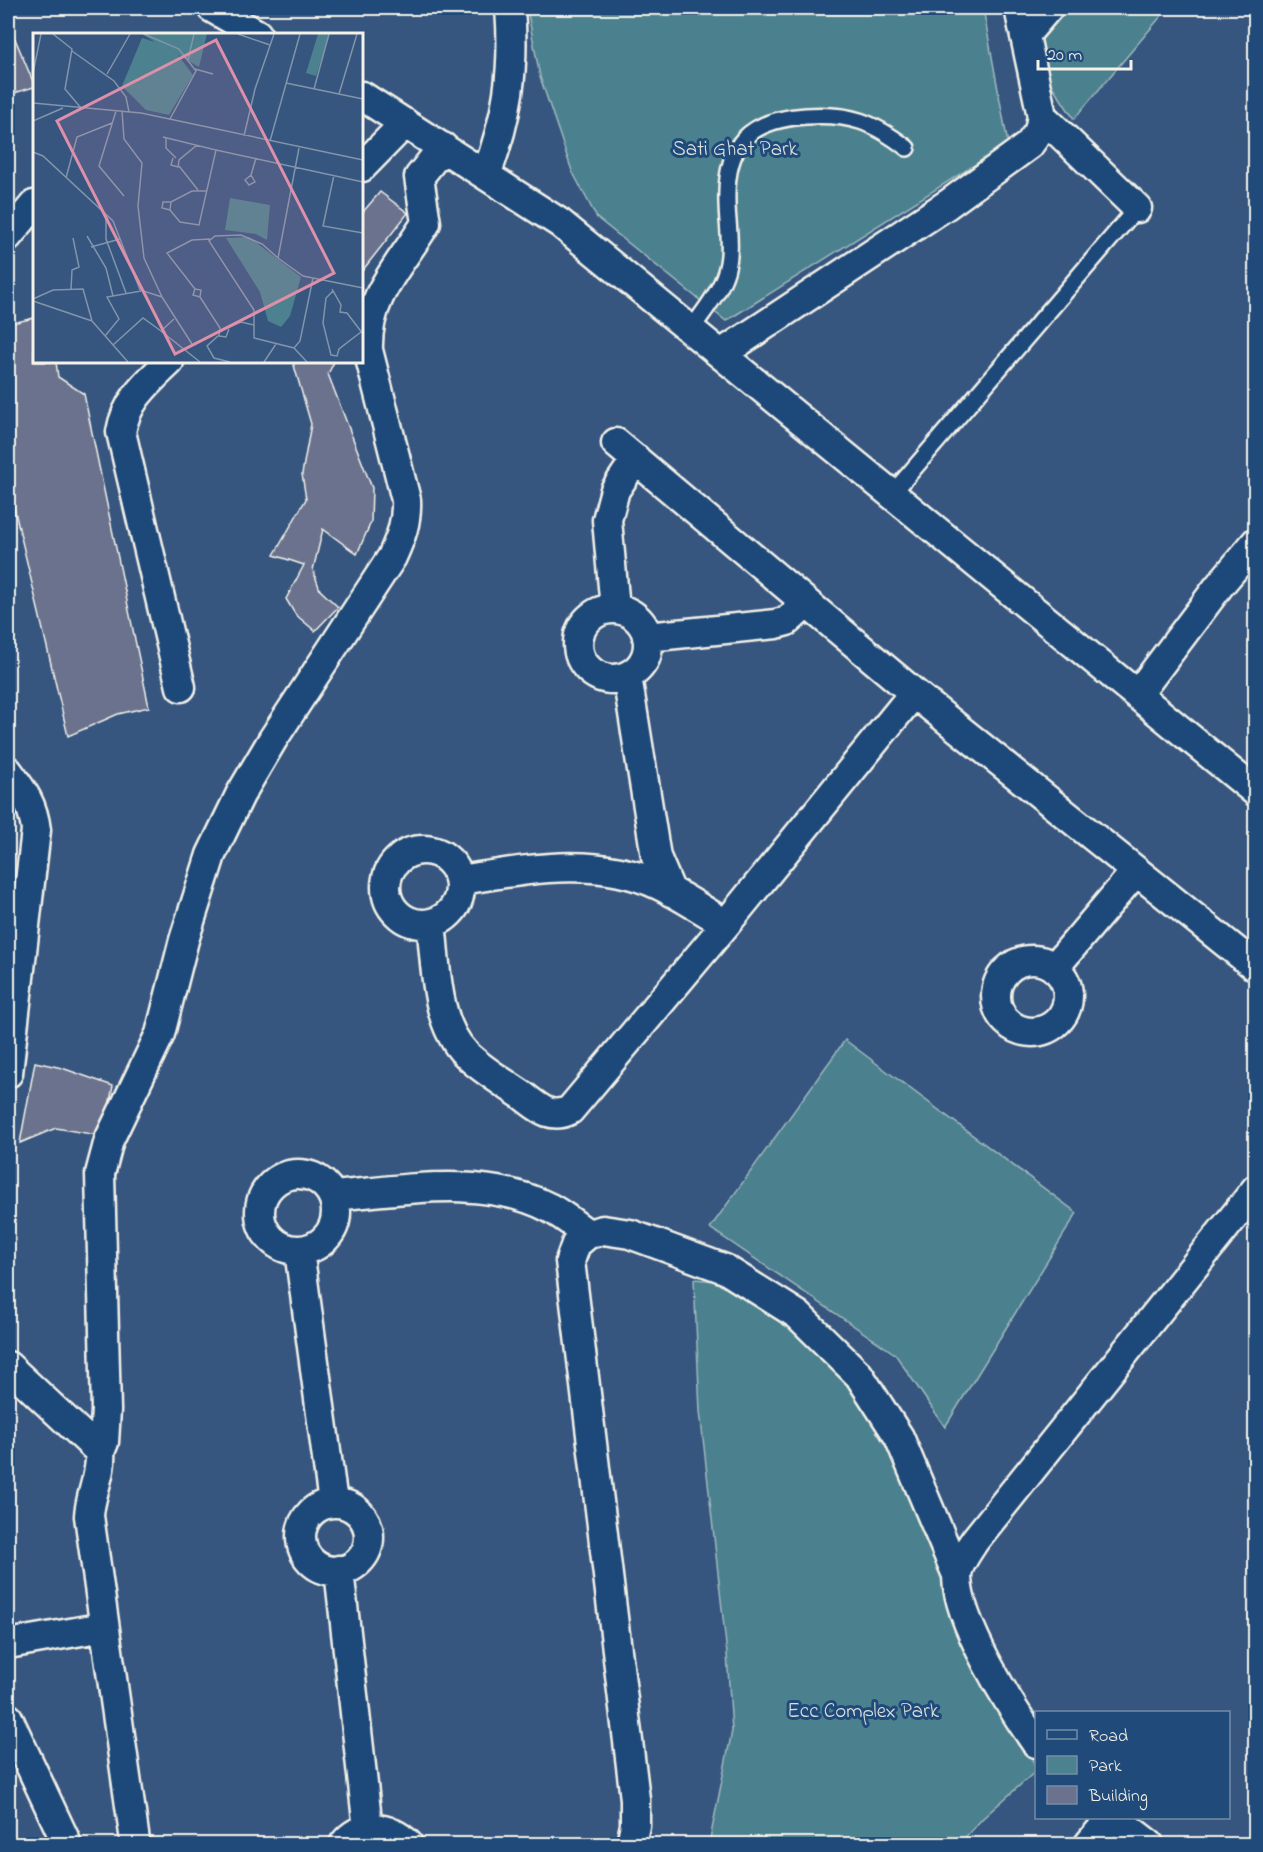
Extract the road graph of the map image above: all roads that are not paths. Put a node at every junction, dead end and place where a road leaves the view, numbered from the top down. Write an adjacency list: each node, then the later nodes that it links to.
1 (212, 8): 5 (street)
2 (510, 8): 13 (street)
3 (1019, 8): 6 (street)
4 (1048, 8): 6 (street)
5 (255, 33)
6 (1025, 35): 8 (street)
7 (363, 97): 9 (street)
8 (1042, 116): 15 (street); 18 (street)
9 (405, 123): 10 (street); 12 (street)
10 (443, 147): 13 (street); 45 (street)
11 (908, 148): 17 (lane)
12 (363, 166)
13 (486, 175): 17 (street)
14 (33, 207): 16 (street)
15 (1137, 208): 20 (lane)
16 (8, 236)
17 (691, 330): 18 (street)
18 (721, 354): 20 (street)
19 (168, 363): 26 (street)
20 (891, 494): 28 (street)
21 (1256, 542): 28 (street)
22 (807, 603): 23 (street); 24 (street); 27 (street)
23 (615, 609): 24 (street); 25 (street)
24 (647, 637): 25 (street)
25 (627, 676): 33 (street)
26 (181, 687)
27 (914, 693): 31 (street); 35 (street)
28 (1137, 695): 30 (street)
29 (8, 771): 36 (street)
30 (1256, 792)
31 (1136, 871): 37 (street); 38 (street)
32 (460, 880): 33 (street); 34 (street); 34 (street)
33 (671, 892): 35 (street)
34 (430, 923): 35 (street)
35 (726, 924)
36 (15, 946): 39 (street)
37 (1256, 967)
38 (1054, 968)
39 (8, 1073)
40 (1256, 1189): 48 (street)
41 (333, 1196): 42 (street); 43 (street); 43 (street)
42 (588, 1234): 48 (street); 60 (street)
43 (299, 1250): 46 (street)
44 (8, 1366): 45 (street)
45 (100, 1452): 49 (street)
46 (333, 1503): 47 (street); 47 (street)
47 (339, 1570): 55 (street)
48 (957, 1575): 52 (street)
49 (104, 1627): 50 (street); 56 (street)
50 (8, 1644)
51 (8, 1718): 57 (street)
52 (1035, 1742)
53 (1112, 1819): 61 (street)
54 (1114, 1819): 62 (street)
55 (368, 1829): 58 (street); 59 (street)
56 (135, 1841)
57 (67, 1845)
58 (344, 1845)
59 (408, 1845)
60 (631, 1845)
61 (1089, 1845)
62 (1149, 1845)

